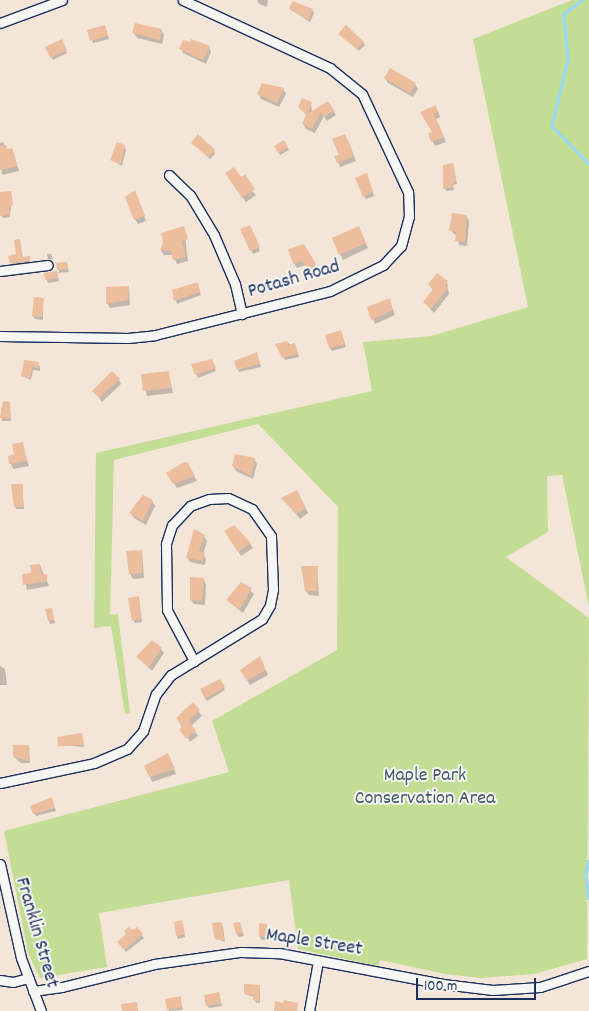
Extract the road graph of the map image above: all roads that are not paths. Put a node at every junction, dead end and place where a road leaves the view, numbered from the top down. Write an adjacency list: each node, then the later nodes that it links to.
1 (62, 0): 3 (street)
2 (183, 0): 7 (street, Potash Road)
3 (0, 23)
4 (169, 175): 7 (street)
5 (48, 265): 6 (street)
6 (0, 271)
7 (242, 314): 8 (street, Potash Road)
8 (0, 336)
9 (194, 661): 9 (street); 10 (street)
10 (0, 783)
11 (0, 864): 14 (street, Franklin Street)
12 (318, 961): 13 (street, Maple Street); 16 (street, Maple Street); 18 (street)
13 (589, 971)
14 (28, 978): 15 (street); 16 (street, Franklin Street)
15 (0, 980)
16 (33, 991): 17 (street, Franklin Street)
17 (41, 1011)
18 (309, 1011)

